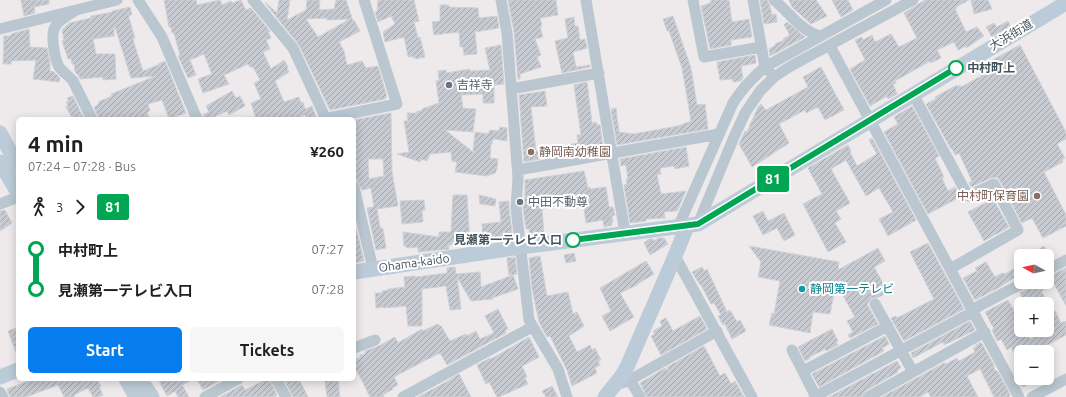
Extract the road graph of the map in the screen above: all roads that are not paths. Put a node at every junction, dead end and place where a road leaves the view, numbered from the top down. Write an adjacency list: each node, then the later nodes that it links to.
1 (117, 0): 13 (street)
2 (138, 0): 24 (street)
3 (253, 0): 25 (street)
4 (364, 0): 26 (street)
5 (501, 0): 21 (street)
6 (586, 0): 19 (street)
7 (693, 0): 17 (street)
8 (753, 0): 17 (street)
9 (774, 0): 15 (street)
10 (886, 0): 15 (street)
11 (913, 0): 16 (street)
12 (1066, 3): 22 (street, 大浜街道)
13 (75, 11): 14 (street); 23 (street)
14 (0, 28)
15 (820, 36): 18 (street)
16 (830, 46): 20 (street); 27 (street)
17 (762, 47): 18 (street)
18 (765, 67): 20 (street); 29 (street)
19 (599, 73): 21 (street); 30 (street)
20 (774, 77): 38 (street)
21 (512, 89): 33 (street)
22 (913, 94): 27 (street, 大浜街道); 45 (street)
23 (91, 117)
24 (196, 117)
25 (324, 117)
26 (334, 117)
27 (870, 121): 38 (street, 大浜街道); 45 (street)
28 (0, 133): 32 (street)
29 (719, 134): 30 (street); 38 (street)
30 (612, 154): 33 (street); 39 (street)
31 (0, 162): 34 (street)
32 (16, 162)
33 (518, 170): 40 (street)
34 (16, 190)
35 (356, 196): 44 (street)
36 (16, 198): 37 (street)
37 (0, 204)
38 (688, 225): 39 (street, Ohama-kaido); 41 (street)
39 (625, 233): 40 (street, Ohama-kaido)
40 (521, 247): 44 (street, Ohama-kaido); 51 (street)
41 (675, 256): 52 (street); 68 (street)
42 (1066, 260): 43 (street)
43 (1054, 266)
44 (373, 269): 46 (street, Ohama-kaido)
45 (950, 269): 49 (street)
46 (356, 272)
47 (1014, 287): 49 (street)
48 (875, 304): 50 (street)
49 (973, 310): 53 (street); 57 (street)
50 (888, 326): 57 (street); 59 (street)
51 (532, 327): 75 (street); 76 (street)
52 (717, 331): 63 (street); 79 (street)
53 (985, 332): 60 (street); 82 (street)
54 (375, 340): 55 (street)
55 (356, 347)
56 (792, 350): 59 (street)
57 (901, 350): 60 (street); 80 (street)
58 (16, 371): 61 (street)
59 (803, 371): 80 (street)
60 (913, 372): 81 (street)
61 (0, 377)
62 (1066, 379): 83 (street)
63 (630, 380): 68 (street); 78 (street)
64 (127, 381): 71 (street)
65 (141, 381): 72 (street)
66 (234, 381): 73 (street)
67 (277, 381): 74 (street)
68 (616, 385): 77 (street)
69 (0, 392): 70 (street)
70 (3, 397)
71 (136, 397)
72 (152, 397)
73 (204, 397)
74 (286, 397)
75 (403, 397)
76 (567, 397)
77 (605, 397)
78 (640, 397)
79 (752, 397)
80 (815, 397)
81 (868, 397)
82 (1020, 397)
83 (1032, 397)

